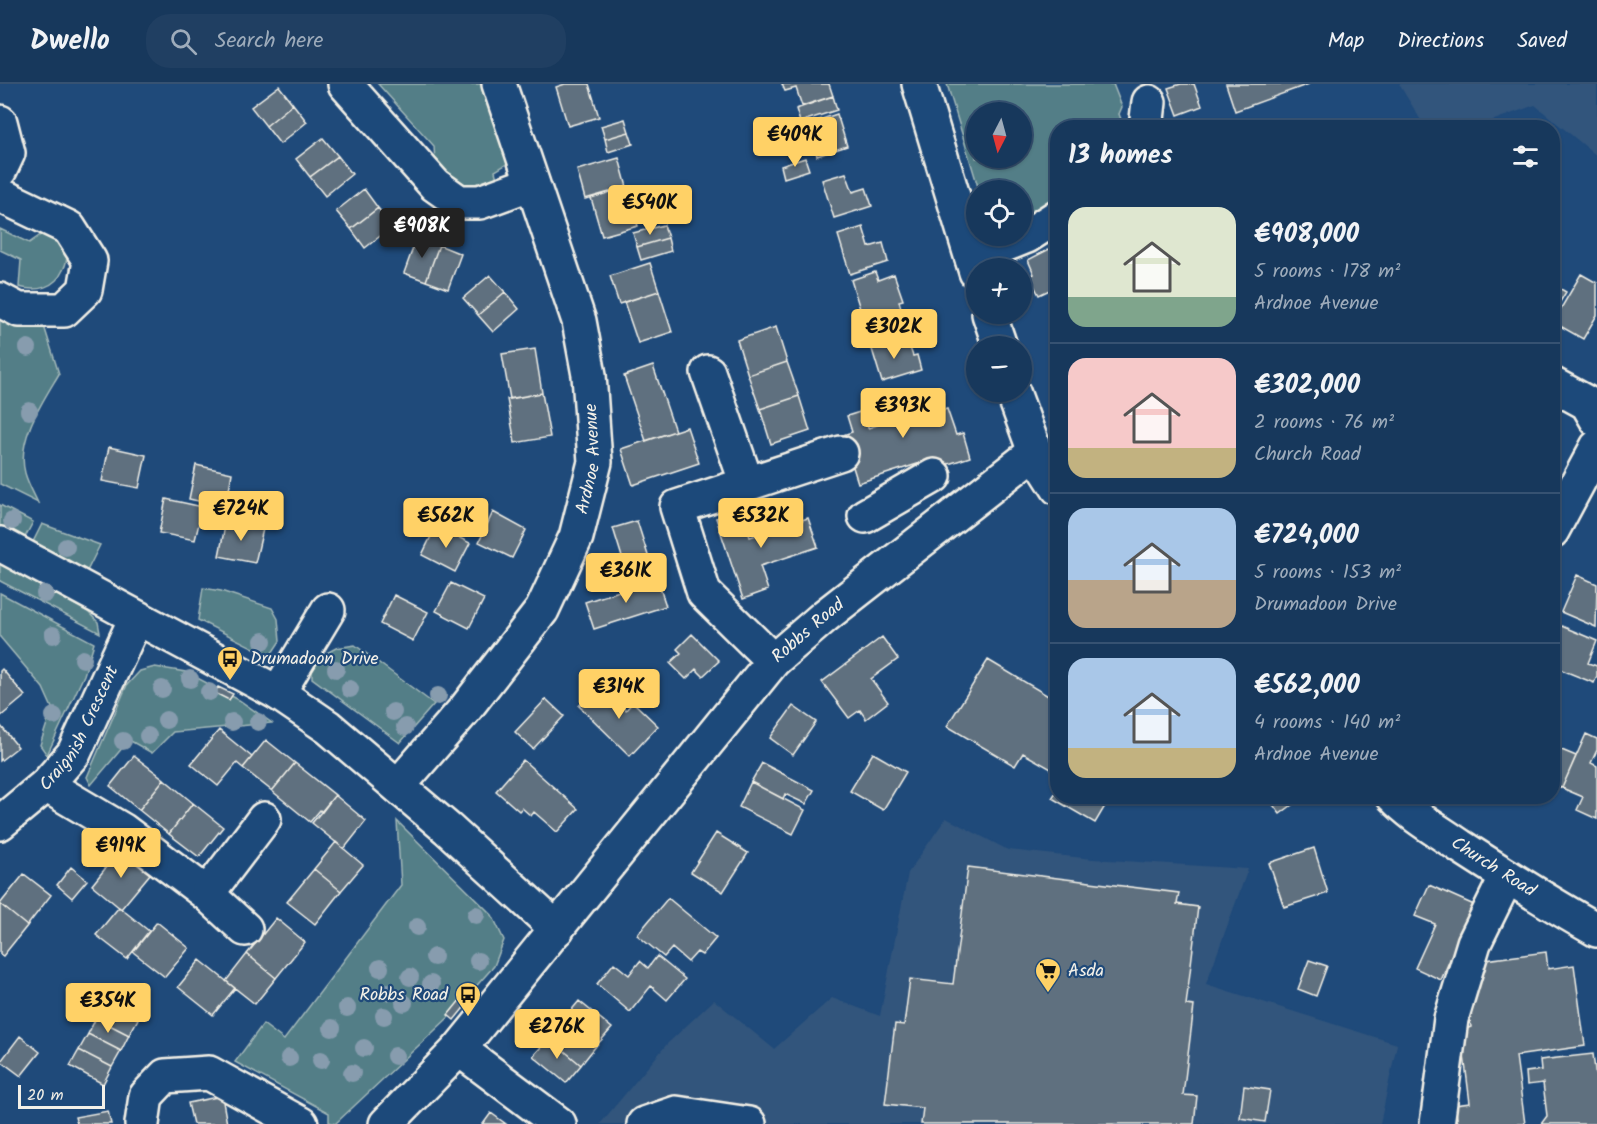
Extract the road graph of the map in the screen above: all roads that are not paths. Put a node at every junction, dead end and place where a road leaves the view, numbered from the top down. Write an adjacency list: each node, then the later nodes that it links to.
1 (345, 84): 6 (street)
2 (498, 84): 6 (street, Ardnoe Avenue)
3 (919, 84): 9 (street)
4 (0, 122): 5 (street)
5 (0, 170)
6 (532, 183): 32 (street, Ardnoe Avenue)
7 (0, 195): 11 (street)
8 (1050, 221): 10 (street)
9 (972, 258)
10 (987, 258)
11 (0, 300)
12 (708, 372): 21 (street)
13 (1560, 388): 15 (street)
14 (1017, 402): 17 (street)
15 (1597, 420)
16 (1597, 447): 24 (street)
17 (1035, 452): 19 (street); 25 (street, Robbs Road)
18 (841, 453): 21 (street)
19 (1050, 475)
20 (934, 476): 22 (street)
21 (747, 484): 29 (street)
22 (899, 497): 23 (street); 25 (street)
23 (865, 516)
24 (1560, 516)
25 (924, 539): 29 (street, Robbs Road)
26 (0, 544): 28 (street)
27 (328, 610): 30 (street)
28 (136, 618): 30 (street); 31 (street, Craignish Crescent)
29 (773, 661): 39 (street, Robbs Road)
30 (278, 693): 32 (street)
31 (46, 785): 35 (street, Craignish Crescent); 37 (street)
32 (398, 786): 39 (street)
33 (1408, 804): 36 (street, Church Road)
34 (264, 819): 37 (street)
35 (0, 823)
36 (1507, 876): 40 (street, Church Road); 48 (street)
37 (207, 894): 38 (street)
38 (245, 929)
39 (557, 929): 41 (street, Robbs Road)
40 (1597, 930)
41 (459, 1049): 44 (street, Robbs Road); 45 (street)
42 (142, 1124): 43 (street)
43 (302, 1124)
44 (386, 1124)
45 (560, 1124)
46 (644, 1124): 47 (street)
47 (749, 1124)
48 (1437, 1124)

